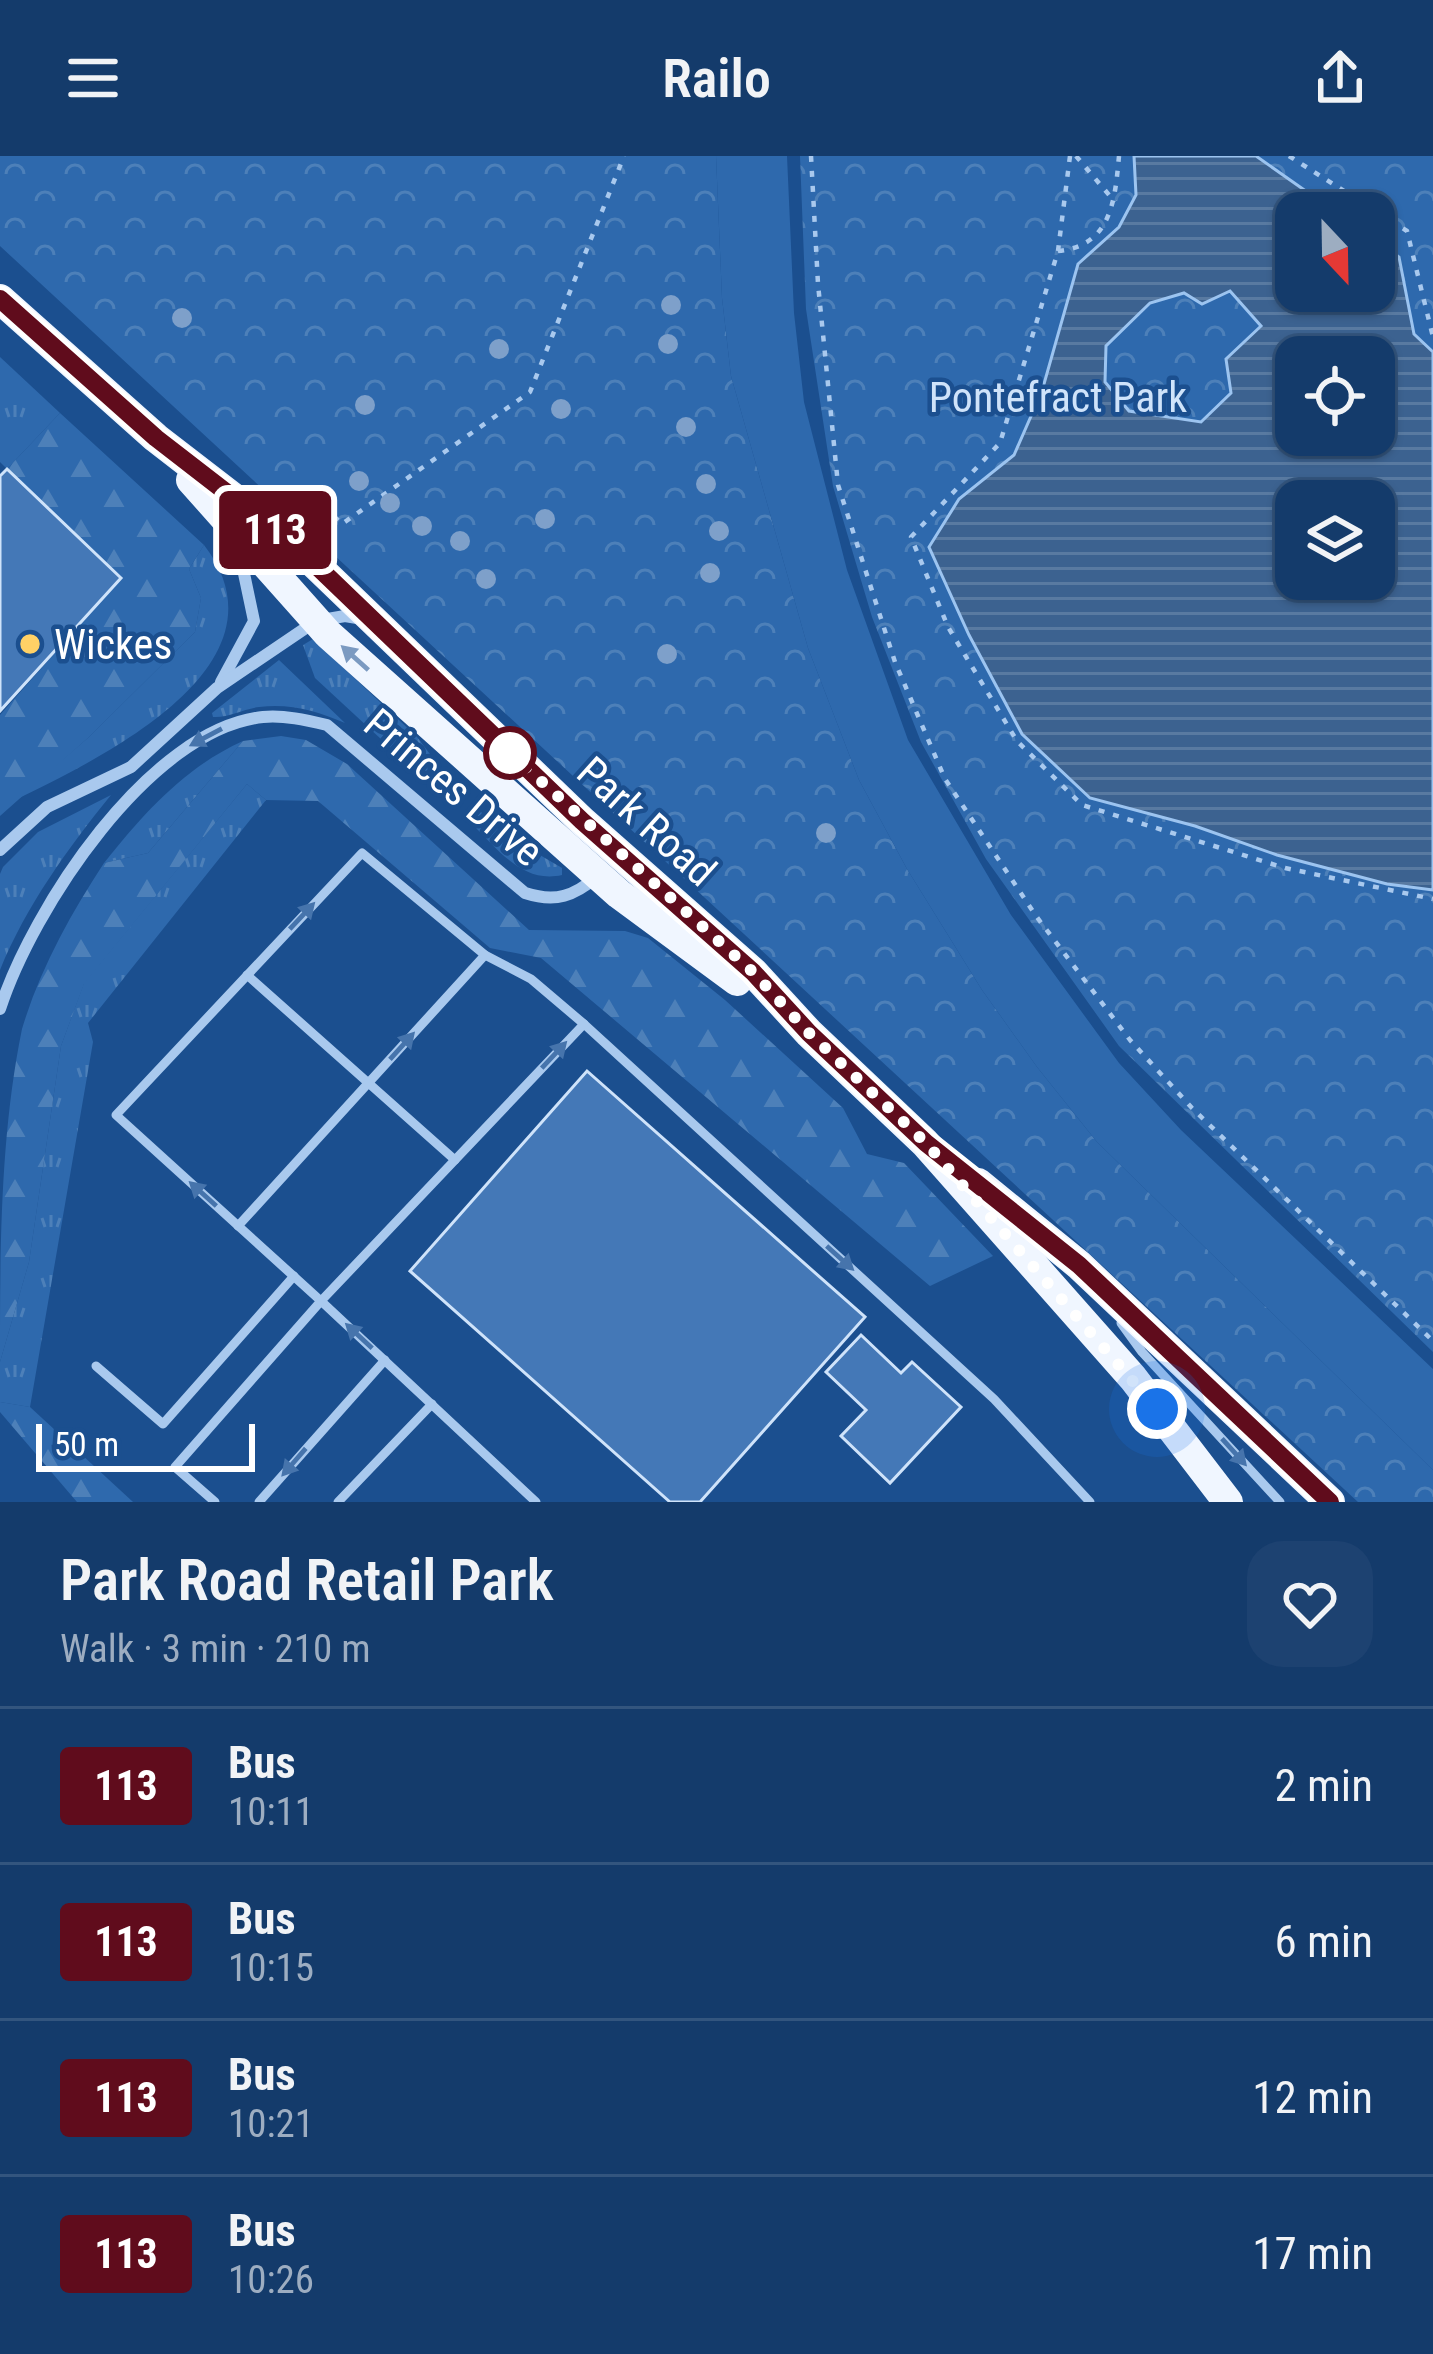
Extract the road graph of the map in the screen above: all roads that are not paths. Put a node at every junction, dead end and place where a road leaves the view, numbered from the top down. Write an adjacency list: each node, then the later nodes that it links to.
1 (3, 306): 2 (main road, Park Road)
2 (156, 438): 3 (main road, Park Road); 4 (main road, Park Road)
3 (236, 534): 5 (main road, Park Road); 6 (street)
4 (370, 620): 5 (street); 7 (main road, Park Road)
5 (316, 621): 6 (street); 9 (main road, Park Road, one-way to 5)
6 (217, 688): 8 (street)
7 (582, 821): 9 (main road); 14 (main road, Park Road)
8 (0, 850)
9 (599, 888): 12 (street, Princes Drive, one-way to 12); 14 (main road, Park Road)
10 (485, 955): 11 (lane, one-way to 10); 13 (lane); 15 (lane, one-way to 10)
11 (247, 975): 15 (lane); 18 (lane, one-way to 11)
12 (0, 1009)
13 (584, 1024): 17 (lane, one-way to 13); 29 (lane, one-way to 29)
14 (809, 1033): 16 (main road, Park Road)
15 (368, 1083): 17 (lane); 18 (lane)
16 (926, 1143): 19 (main road, Park Road); 30 (main road, Park Road)
17 (455, 1160): 21 (lane)
18 (238, 1226): 20 (lane)
19 (1079, 1265): 31 (lane, one-way to 31); 32 (main road, Park Road)
20 (294, 1276): 21 (lane); 23 (lane)
21 (321, 1301): 22 (lane, one-way to 21); 25 (lane)
22 (385, 1360): 24 (lane); 26 (lane, one-way to 26)
23 (96, 1366)
24 (432, 1404): 27 (lane); 28 (lane)
25 (214, 1502)
26 (259, 1502)
27 (338, 1502)
28 (536, 1502)
29 (1090, 1502)
30 (1228, 1502)
31 (1280, 1502)
32 (1330, 1502)

